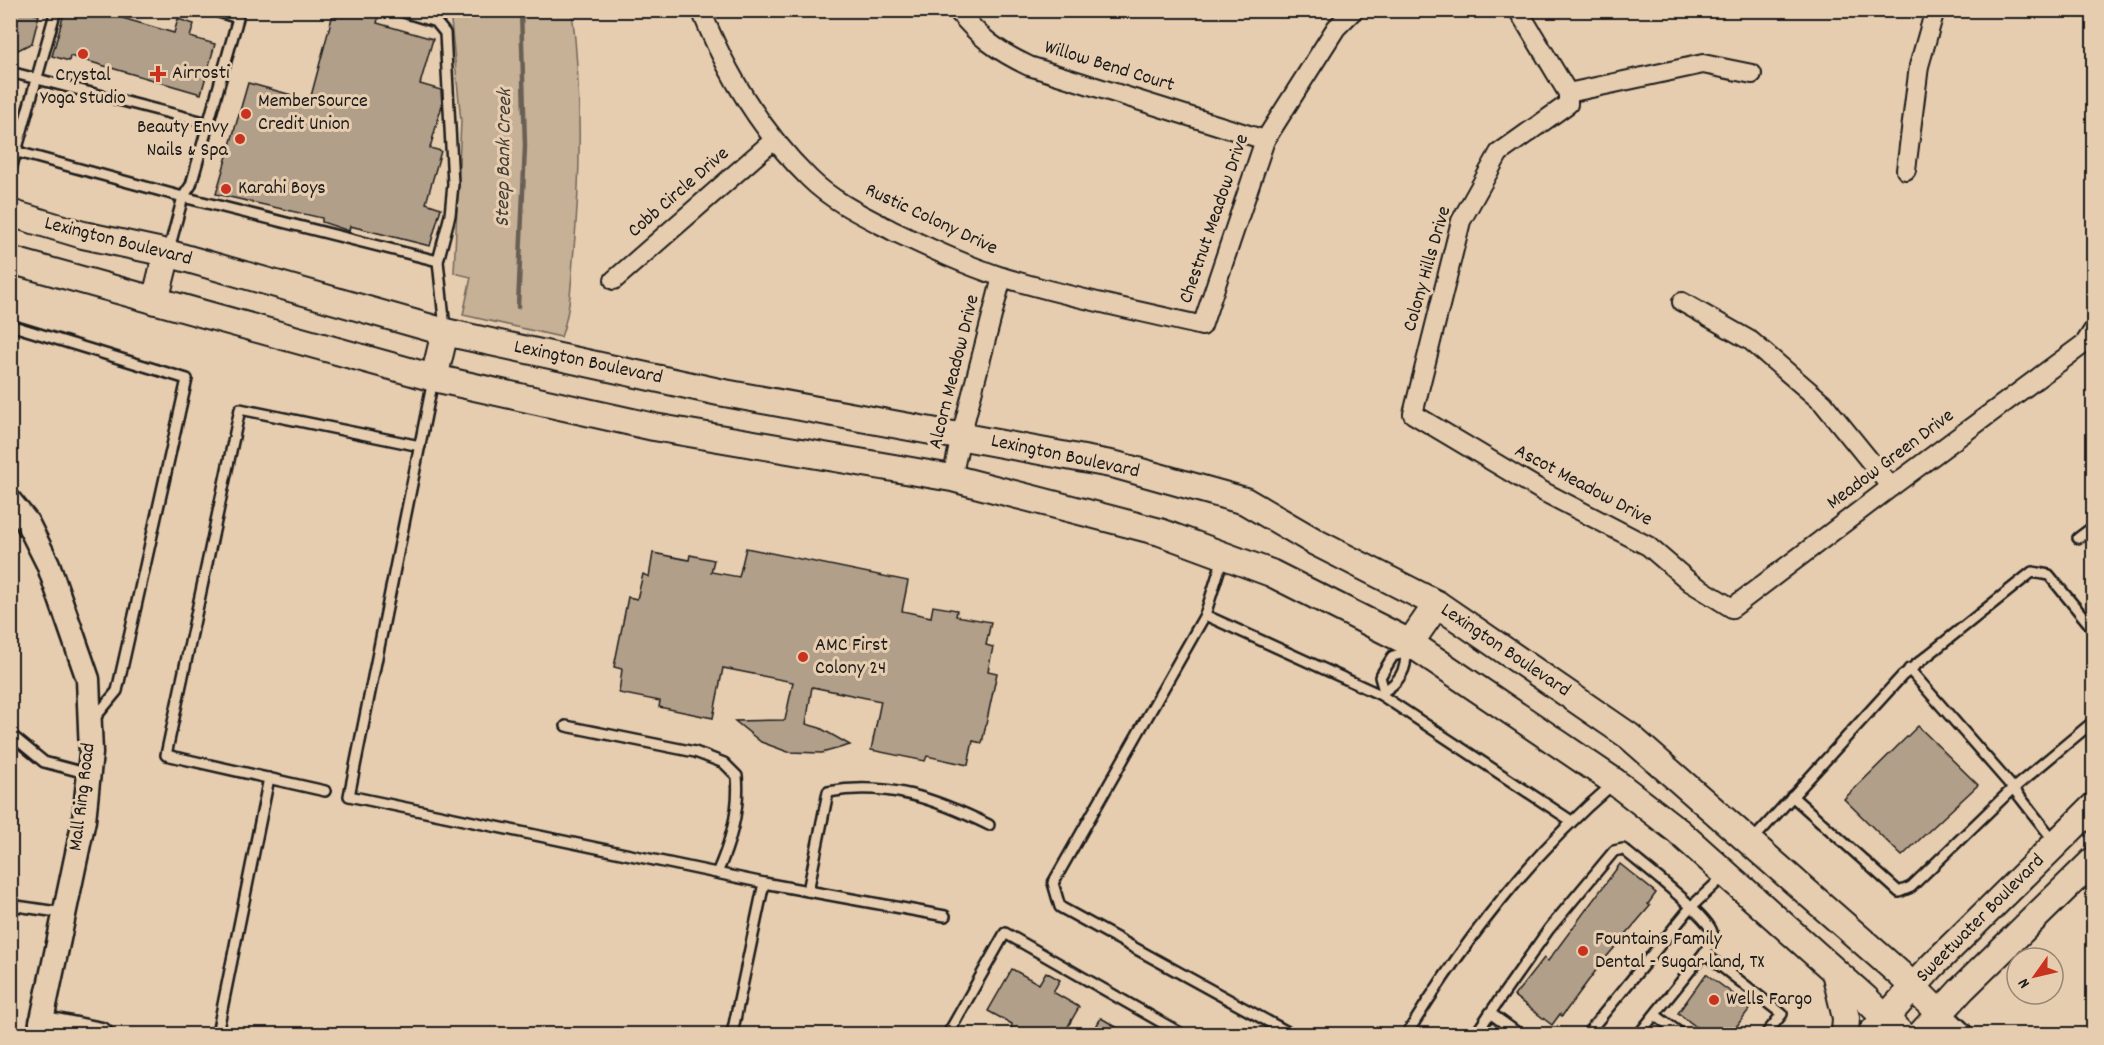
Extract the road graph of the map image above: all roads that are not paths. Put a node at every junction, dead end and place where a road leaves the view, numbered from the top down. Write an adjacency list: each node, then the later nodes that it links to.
1 (56, 10): 11 (lane)
2 (212, 10): 13 (lane)
3 (397, 10): 23 (lane)
4 (701, 10): 14 (street, Rustic Colony Drive)
5 (957, 10): 15 (street, Willow Bend Court)
6 (1354, 10): 15 (street, Chestnut Meadow Drive)
7 (1518, 10): 12 (street)
8 (1935, 10): 17 (street)
9 (10, 72): 11 (lane)
10 (1752, 74): 12 (street)
11 (37, 79): 13 (lane); 16 (lane)
12 (1568, 93): 33 (street, Colony Hills Drive)
13 (208, 123): 19 (lane)
14 (774, 140): 24 (street, Rustic Colony Drive); 25 (street, Cobb Circle Drive)
15 (1265, 140): 29 (street, Chestnut Meadow Drive)
16 (14, 150): 18 (lane); 19 (lane)
17 (1906, 170)
18 (10, 172)
19 (183, 197): 21 (lane); 23 (lane)
20 (10, 213): 21 (main road, Lexington Boulevard)
21 (167, 253): 26 (main road); 31 (main road, Lexington Boulevard)
22 (10, 260): 26 (main road)
23 (438, 261): 31 (lane)
24 (1002, 277): 29 (street, Rustic Colony Drive); 34 (street, Alcorn Meadow Drive)
25 (614, 280)
26 (155, 301): 32 (main road)
27 (1682, 302): 37 (street)
28 (10, 325): 50 (lane)
29 (1202, 326)
30 (2094, 328): 37 (street, Meadow Green Drive)
31 (445, 332): 32 (main road); 34 (main road, Lexington Boulevard)
32 (434, 378): 35 (lane); 36 (main road)
33 (1429, 424): 42 (street, Ascot Meadow Drive)
34 (961, 436): 36 (street, Alcorn Meadow Drive); 43 (main road, Lexington Boulevard)
35 (420, 446): 54 (lane); 65 (lane)
36 (952, 478): 41 (main road)
37 (1890, 487): 42 (street, Meadow Green Drive)
38 (10, 501): 50 (street, Mall Ring Road)
39 (2094, 526): 40 (lane)
40 (2078, 538)
41 (1224, 555): 44 (lane); 46 (main road)
42 (1710, 595)
43 (1437, 604): 46 (main road); 62 (main road, Lexington Boulevard)
44 (1206, 615): 48 (lane); 86 (lane)
45 (2094, 630): 47 (lane)
46 (1408, 648): 48 (lane); 48 (lane); 55 (main road)
47 (1909, 669): 56 (lane); 58 (lane)
48 (1382, 693): 60 (lane)
49 (2094, 721): 56 (lane)
50 (90, 724): 53 (street, Mall Ring Road)
51 (566, 726): 65 (lane)
52 (11, 735): 53 (lane)
53 (89, 774): 71 (street, Mall Ring Road)
54 (269, 778): 57 (lane); 82 (lane)
55 (1615, 782): 60 (lane); 66 (main road)
56 (2013, 788): 58 (lane); 63 (lane)
57 (325, 791)
58 (1792, 796): 62 (lane)
59 (2094, 807): 63 (main road, Sweetwater Boulevard)
60 (1570, 820): 87 (lane)
61 (989, 825): 68 (lane)
62 (1751, 842): 66 (main road); 75 (main road, Lexington Boulevard)
63 (2056, 843): 75 (main road, Sweetwater Boulevard)
64 (2094, 860): 77 (main road, Sweetwater Boulevard)
65 (717, 873): 67 (lane)
66 (1726, 874): 70 (lane); 74 (main road)
67 (764, 883): 68 (lane); 83 (lane)
68 (808, 891): 72 (lane)
69 (10, 905): 71 (lane)
70 (1691, 907): 73 (lane); 76 (lane); 90 (lane)
71 (64, 913): 79 (street, Mall Ring Road)
72 (945, 916)
73 (1704, 953): 78 (lane); 93 (lane)
74 (1835, 972): 80 (main road); 94 (main road)
75 (1913, 987): 77 (main road, Lexington Boulevard); 80 (main road, Sweetwater Boulevard)
76 (1490, 1013): 88 (lane); 89 (lane)
77 (1940, 1014): 95 (main road, Sweetwater Boulevard); 96 (street, Lexington Boulevard)
78 (1655, 1015): 91 (lane); 92 (lane)
79 (40, 1028): 81 (street)
80 (1886, 1029)
81 (101, 1035)
82 (217, 1035)
83 (732, 1035)
84 (948, 1035): 85 (lane)
85 (1182, 1035)
86 (1291, 1035)
87 (1407, 1035)
88 (1476, 1035)
89 (1519, 1035)
90 (1587, 1035)
91 (1639, 1035)
92 (1681, 1035)
93 (1766, 1035)
94 (1845, 1035)
95 (1921, 1035)
96 (1961, 1035)

